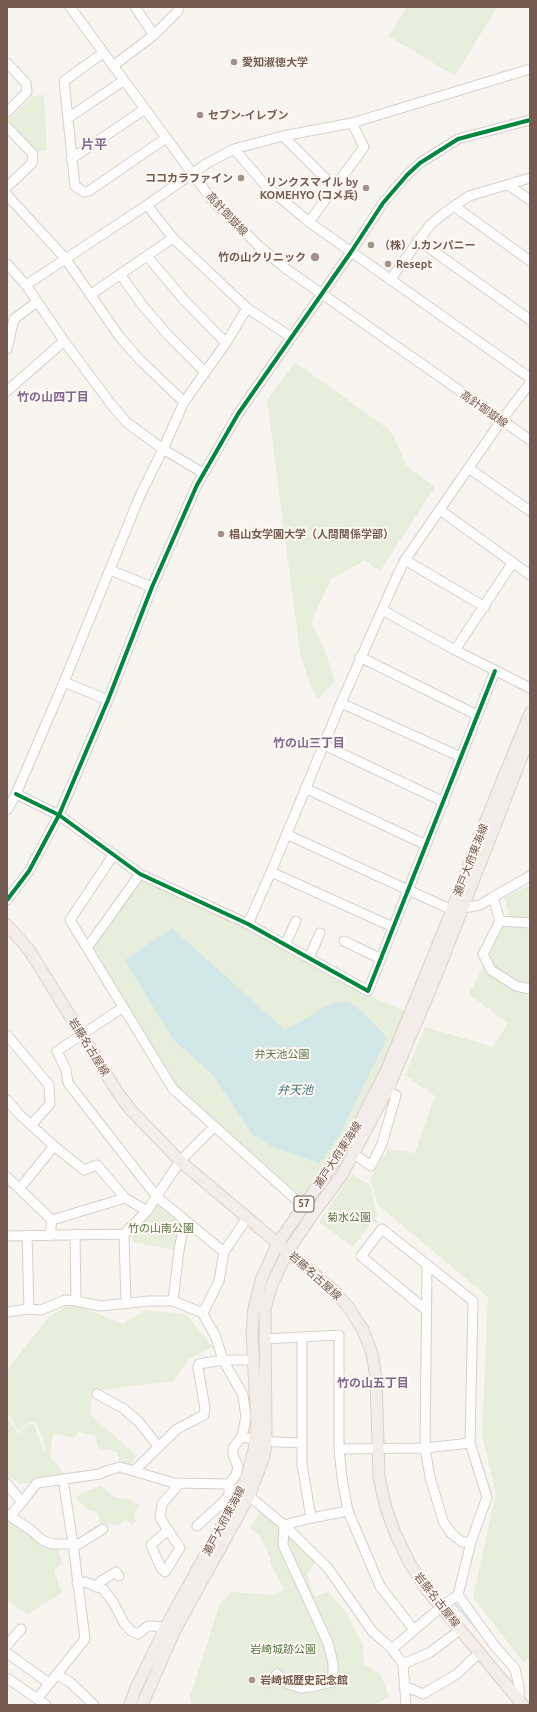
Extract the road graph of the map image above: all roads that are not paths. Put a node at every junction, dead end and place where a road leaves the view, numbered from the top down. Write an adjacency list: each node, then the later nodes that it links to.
1 (70, 7): 5 (street, 高針御嶽線)
2 (135, 7): 4 (street)
3 (179, 7): 4 (street)
4 (154, 35): 7 (street)
5 (103, 53): 7 (street, 高針御嶽線); 12 (street)
6 (7, 63): 11 (street)
7 (113, 66): 9 (street, 高針御嶽線)
8 (530, 70): 14 (street)
9 (123, 81): 10 (street, 高針御嶽線); 12 (street)
10 (145, 109): 17 (street, 高針御嶽線); 19 (street)
11 (7, 112)
12 (68, 118): 19 (street)
13 (530, 120): 32 (street)
14 (352, 123): 16 (street); 24 (street)
15 (7, 127): 23 (street)
16 (283, 136): 18 (street); 24 (street)
17 (166, 138): 19 (street); 20 (street, 高針御嶽線)
18 (234, 149): 20 (street); 29 (street)
19 (71, 159)
20 (192, 174): 27 (street); 40 (street, 高針御嶽線)
21 (530, 178): 22 (street)
22 (508, 185): 26 (street); 28 (street)
23 (7, 187)
24 (334, 187): 29 (street)
25 (7, 194): 34 (street)
26 (530, 200)
27 (147, 206): 30 (street); 34 (street)
28 (454, 206): 31 (street); 35 (street)
29 (309, 222): 32 (street)
30 (173, 238): 33 (street); 43 (street)
31 (418, 240): 38 (street); 44 (street)
32 (351, 252): 38 (street); 40 (street)
33 (148, 256): 37 (street); 48 (street)
34 (65, 258): 39 (street); 41 (street)
35 (530, 261)
36 (7, 264): 39 (street)
37 (120, 274): 41 (street); 50 (street)
38 (390, 280): 51 (street)
39 (26, 285): 42 (street)
40 (322, 293): 46 (street); 55 (street, 高針御嶽線)
41 (90, 295): 54 (street)
42 (37, 302): 45 (street); 47 (street)
43 (247, 308): 46 (street); 48 (street)
44 (529, 316)
45 (11, 320): 49 (street)
46 (291, 337): 59 (street)
47 (64, 341): 53 (street); 57 (street)
48 (226, 343): 50 (street)
49 (7, 349)
50 (205, 372): 54 (street)
51 (530, 378)
52 (530, 383): 55 (street)
53 (7, 391)
54 (184, 402): 57 (street)
55 (501, 421): 56 (street, 高針御嶽線); 58 (street)
56 (530, 440)
57 (163, 449): 59 (street); 64 (street)
58 (470, 469): 60 (street); 61 (street)
59 (203, 473): 66 (street)
60 (440, 510): 62 (street); 63 (street)
61 (530, 511)
62 (405, 560): 67 (street); 68 (street)
63 (513, 562): 65 (street); 67 (street)
64 (110, 570): 66 (street); 72 (street)
65 (530, 575)
66 (152, 587): 74 (street)
67 (485, 607): 69 (street)
68 (382, 610): 69 (street); 70 (street)
69 (455, 650): 71 (street)
70 (360, 657): 75 (street); 77 (street)
71 (495, 671): 73 (street); 77 (street)
72 (64, 682): 74 (street); 82 (street)
73 (530, 688)
74 (108, 700): 85 (street)
75 (341, 703): 79 (street); 80 (street)
76 (530, 713): 95 (main road, 瀬戸大府東海線 / 57)
77 (477, 716): 80 (street)
78 (530, 736): 95 (main road, 瀬戸大府東海線 / 57)
79 (324, 745): 81 (street); 83 (street)
80 (461, 757): 83 (street)
81 (305, 788): 86 (street); 87 (street)
82 (16, 794): 84 (street); 85 (street)
83 (444, 802): 87 (street)
84 (7, 810)
85 (59, 815): 88 (street); 94 (street)
86 (286, 834): 89 (street); 92 (street)
87 (426, 845): 92 (street)
88 (114, 854): 90 (street); 105 (street)
89 (271, 872): 99 (street); 101 (street)
90 (140, 874): 99 (street); 105 (street)
91 (530, 876): 93 (street)
92 (409, 891): 95 (street); 101 (street)
93 (493, 897): 95 (street); 96 (street)
94 (7, 900)
95 (458, 909): 112 (main road, 瀬戸大府東海線 / 57); 123 (main road, 瀬戸大府東海線 / 57)
96 (500, 920): 98 (street); 108 (street)
97 (296, 921): 104 (street)
98 (530, 923)
99 (248, 924): 104 (street)
100 (7, 925): 110 (main road, 岩藤名古屋線)
101 (393, 927): 107 (street)
102 (320, 933): 106 (street)
103 (344, 941): 107 (street)
104 (285, 945): 106 (street)
105 (87, 948): 109 (street)
106 (309, 958): 107 (street)
107 (381, 959)
108 (530, 989)
109 (122, 1008): 110 (street); 115 (street)
110 (81, 1034): 118 (main road, 岩藤名古屋線); 121 (street)
111 (7, 1035): 114 (street)
112 (387, 1091): 117 (main road, 瀬戸大府東海線 / 57); 117 (street)
113 (7, 1100): 114 (street)
114 (31, 1125): 116 (street)
115 (214, 1127): 118 (street); 123 (street)
116 (54, 1146): 120 (street); 122 (street)
117 (354, 1154): 134 (main road, 瀬戸大府東海線 / 57)
118 (180, 1162): 121 (street); 125 (main road, 岩藤名古屋線)
119 (7, 1176): 120 (street)
120 (20, 1188): 126 (street)
121 (157, 1197): 124 (street); 127 (street)
122 (125, 1198): 124 (street); 126 (street)
123 (303, 1206): 133 (main road, 瀬戸大府東海線 / 57)
124 (147, 1211): 129 (street)
125 (247, 1218): 133 (main road, 岩藤名古屋線); 135 (street)
126 (52, 1220): 132 (street)
127 (185, 1220): 135 (street); 138 (street)
128 (75, 1234): 129 (street); 132 (street); 137 (street)
129 (124, 1234): 139 (street)
130 (27, 1235): 131 (street); 132 (street); 140 (street)
131 (7, 1236)
132 (50, 1236)
133 (278, 1243): 134 (main road, 岩藤名古屋線); 147 (main road, 瀬戸大府東海線 / 57)
134 (288, 1251): 145 (main road, 瀬戸大府東海線 / 57); 156 (main road, 岩藤名古屋線)
135 (224, 1252): 143 (street)
136 (427, 1264): 141 (street); 141 (street); 152 (street)
137 (76, 1301): 139 (street); 140 (street)
138 (173, 1301): 139 (street); 143 (street)
139 (126, 1303)
140 (29, 1309): 142 (street)
141 (426, 1310): 154 (street)
142 (7, 1312)
143 (203, 1313): 146 (street)
144 (302, 1337): 145 (street); 151 (street); 155 (street)
145 (264, 1339): 150 (main road, 瀬戸大府東海線 / 57)
146 (223, 1360): 147 (street); 149 (street); 153 (street)
147 (253, 1360): 150 (main road, 瀬戸大府東海線 / 57)
148 (97, 1394): 153 (street)
149 (242, 1436): 150 (street); 161 (street)
150 (261, 1441): 151 (street); 162 (main road, 瀬戸大府東海線 / 57); 178 (main road, 瀬戸大府東海線 / 57)
151 (302, 1443): 166 (street)
152 (470, 1443): 154 (street); 171 (street)
153 (158, 1446): 157 (street)
154 (426, 1448): 156 (street); 171 (street)
155 (339, 1449): 156 (street); 164 (street)
156 (377, 1449): 177 (main road, 岩藤名古屋線)
157 (134, 1470): 158 (street); 159 (street)
158 (63, 1479): 163 (street); 172 (street)
159 (180, 1483): 161 (street); 170 (street)
160 (7, 1484): 163 (street)
161 (229, 1484): 168 (street)
162 (249, 1496): 167 (street); 197 (main road, 瀬戸大府東海線 / 57)
163 (22, 1502): 165 (street)
164 (348, 1511): 166 (street); 180 (street)
165 (9, 1515): 172 (street)
166 (311, 1518): 167 (street)
167 (284, 1525): 183 (street); 190 (street)
168 (197, 1526)
169 (103, 1529): 172 (street)
170 (168, 1530)
171 (471, 1542): 176 (street)
172 (73, 1546): 174 (street)
173 (119, 1576): 175 (street)
174 (77, 1583): 175 (street); 187 (street)
175 (96, 1586): 178 (street)
176 (458, 1594): 177 (street); 193 (street)
177 (441, 1607): 180 (street); 181 (main road, 岩藤名古屋線)
178 (165, 1628): 196 (main road, 瀬戸大府東海線 / 57)
179 (21, 1629): 182 (street)
180 (414, 1630): 183 (street)
181 (460, 1630): 185 (main road, 岩藤名古屋線); 186 (street)
182 (7, 1645)
183 (392, 1649): 186 (street)
184 (7, 1653): 189 (street)
185 (479, 1653): 191 (street); 193 (main road, 岩藤名古屋線)
186 (403, 1664): 191 (street)
187 (57, 1675): 189 (street); 195 (street)
188 (7, 1678): 192 (street)
189 (49, 1683): 192 (street)
190 (267, 1683)
191 (405, 1686): 198 (street)
192 (37, 1700): 194 (street)
193 (521, 1702)
194 (46, 1705)
195 (94, 1705)
196 (130, 1705)
197 (142, 1705)
198 (406, 1705)

